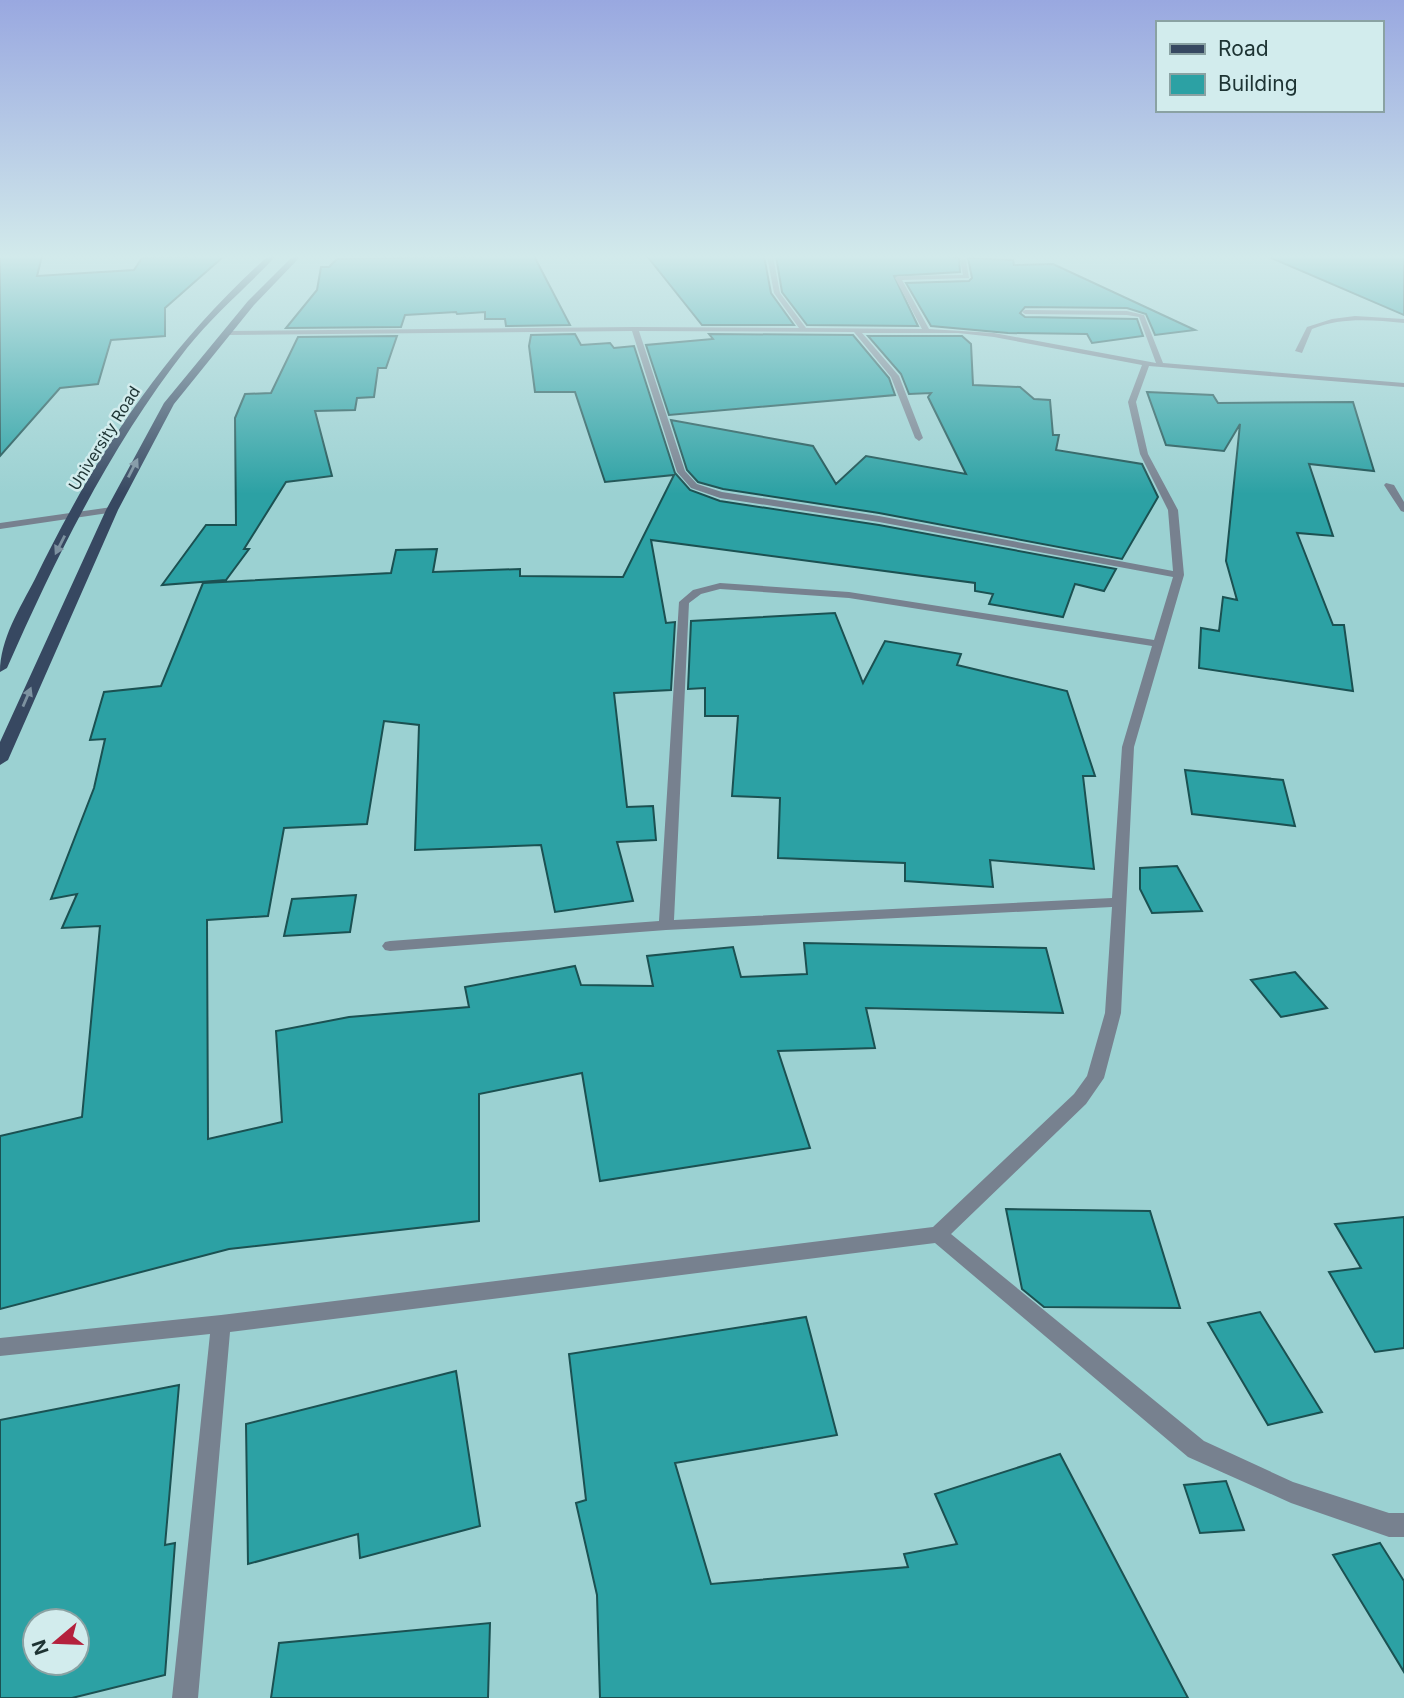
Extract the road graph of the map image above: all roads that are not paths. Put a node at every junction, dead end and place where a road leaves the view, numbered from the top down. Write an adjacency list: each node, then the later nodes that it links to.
1 (194, 335): 15 (main road, University Road)
2 (224, 335): 14 (main road, University Road, one-way to 2)
3 (637, 335): 17 (street)
4 (861, 335): 11 (street)
5 (995, 335): 9 (street)
6 (1147, 335): 9 (street)
7 (1306, 335): 8 (street)
8 (1299, 351)
9 (1153, 364): 10 (street); 17 (street)
10 (1404, 385)
11 (919, 438)
12 (1389, 485): 13 (street)
13 (1404, 509)
14 (112, 510): 15 (street, University Road); 20 (main road, University Road, one-way to 14)
15 (76, 514): 16 (street); 19 (main road, University Road, one-way to 19)
16 (0, 526)
17 (1179, 576): 18 (street)
18 (1158, 644): 21 (street); 22 (street)
19 (0, 668)
20 (0, 760)
21 (1120, 902): 22 (street); 24 (street)
22 (666, 925): 23 (street)
23 (390, 946)
24 (938, 1234): 25 (street); 27 (street)
25 (221, 1324): 26 (street); 28 (street)
26 (0, 1347)
27 (1404, 1524)
28 (186, 1698)

